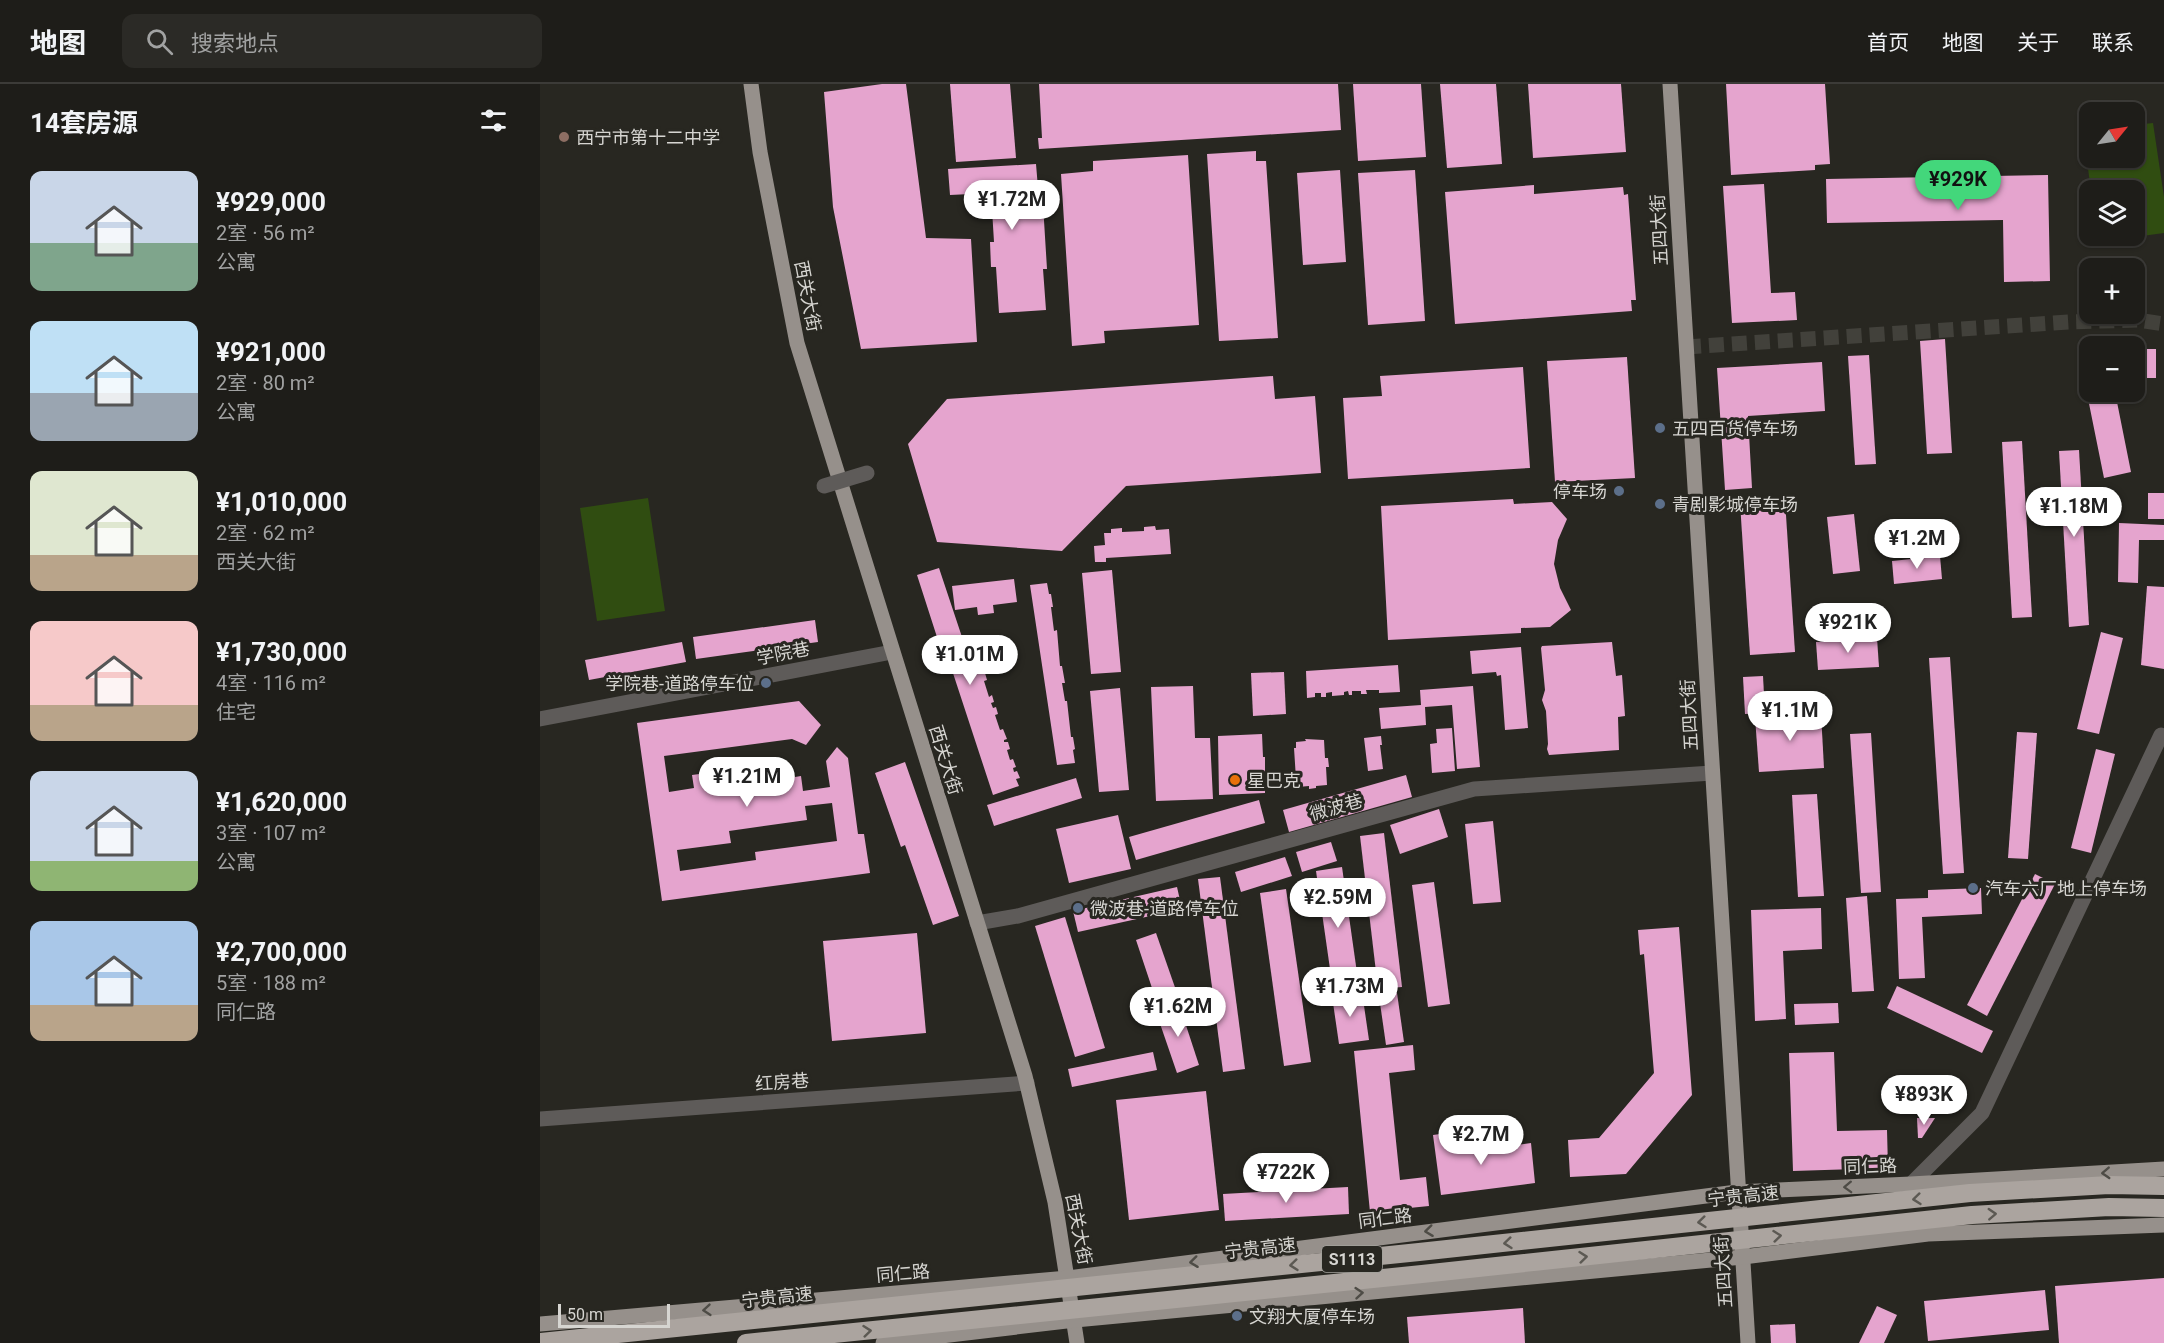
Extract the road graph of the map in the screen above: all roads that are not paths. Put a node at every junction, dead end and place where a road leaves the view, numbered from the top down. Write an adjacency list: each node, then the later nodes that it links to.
1 (751, 84): 5 (main road, 西关大街)
2 (1670, 84): 8 (main road, 五四大街)
3 (867, 473): 4 (street, bridge)
4 (824, 486)
5 (892, 652): 6 (street, 学院巷); 9 (main road, 西关大街)
6 (540, 719)
7 (2161, 735): 13 (street)
8 (1712, 773): 9 (street, 微波巷); 15 (main road, 五四大街)
9 (977, 923): 10 (main road, 西关大街)
10 (1027, 1083): 11 (street, 红房巷); 19 (main road, 西关大街)
11 (540, 1119)
12 (2164, 1169): 13 (main road, 同仁路, one-way to 13)
13 (1911, 1184): 15 (main road, 同仁路, one-way to 15)
14 (2164, 1186): 22 (highway, 宁贵高速 / S1113, one-way to 22, bridge)
15 (1737, 1192): 18 (main road, 五四大街); 19 (main road, 同仁路, one-way to 19)
16 (2164, 1208): 23 (highway, S1113, one-way to 16, bridge)
17 (2164, 1225): 18 (main road)
18 (1743, 1257): 20 (main road, one-way to 18); 26 (main road, 五四大街)
19 (1068, 1278): 20 (main road, 西关大街); 21 (main road, 同仁路, one-way to 21)
20 (1074, 1320): 24 (main road); 25 (main road, 西关大街)
21 (540, 1324)
22 (540, 1342)
23 (746, 1343)
24 (883, 1343)
25 (1077, 1343)
26 (1748, 1343)

